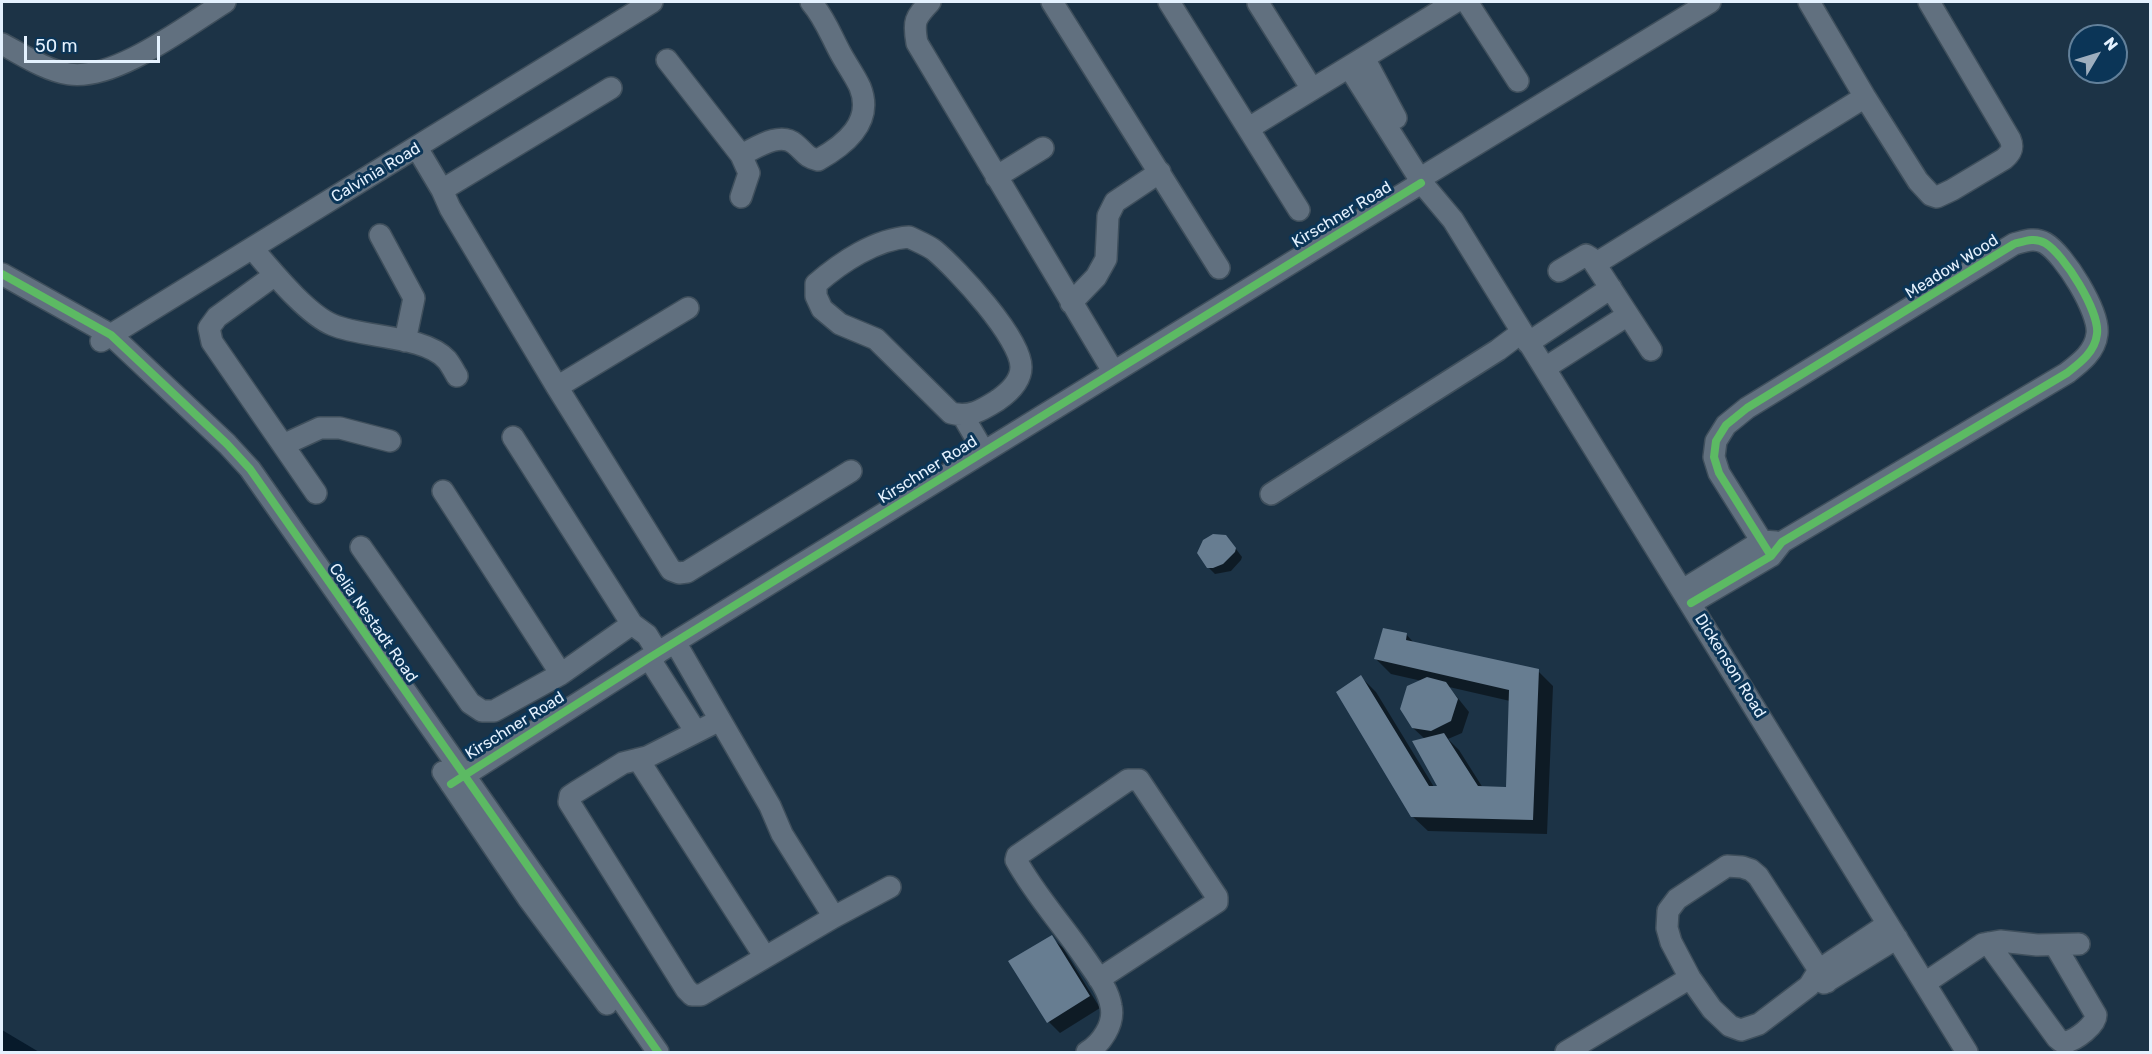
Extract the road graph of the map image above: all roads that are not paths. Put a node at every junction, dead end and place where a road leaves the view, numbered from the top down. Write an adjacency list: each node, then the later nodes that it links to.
1 (652, 2): 21 (street, Calvinia Road)
2 (811, 2): 23 (street)
3 (930, 2): 25 (street)
4 (1052, 2): 24 (street)
5 (1169, 2): 20 (street)
6 (1467, 2): 16 (street)
7 (1710, 2): 26 (street, Kirschner Road)
8 (1809, 2): 19 (street)
9 (1929, 2): 19 (street)
10 (1258, 3): 18 (street)
11 (1444, 4): 15 (street)
12 (212, 5): 13 (street)
13 (2, 44)
14 (667, 60): 23 (street)
15 (1357, 62): 18 (street); 26 (street, Dickenson Road)
16 (1518, 81)
17 (611, 88): 27 (street)
18 (1312, 89): 20 (street)
19 (1865, 97): 32 (street)
20 (1249, 128): 29 (street)
21 (417, 148): 27 (street); 31 (street, Calvinia Road)
22 (1043, 148): 25 (street)
23 (741, 154): 28 (street)
24 (1160, 172): 33 (street); 39 (street)
25 (996, 177): 39 (street)
26 (1428, 180): 42 (street, Dickenson Road); 47 (street, Kirschner Road)
27 (442, 190): 49 (street)
28 (741, 197)
29 (1299, 210)
30 (380, 235): 44 (street)
31 (252, 248): 36 (street); 43 (street, Calvinia Road)
32 (1596, 264): 34 (street); 37 (street)
33 (1219, 268)
34 (1559, 272)
35 (2, 274): 43 (street, Celia Nestadt Road)
36 (275, 275): 44 (street); 53 (street)
37 (1611, 288): 41 (street); 42 (street)
38 (2, 289): 43 (street, Celia Nestadt Road)
39 (1071, 303): 47 (street)
40 (688, 308): 49 (street)
41 (1628, 315): 45 (street); 46 (street)
42 (1525, 337): 46 (street, Dickenson Road); 58 (street)
43 (105, 338): 68 (street, Celia Nestadt Road)
44 (405, 341): 48 (street)
45 (1651, 350)
46 (1545, 369): 61 (street, Dickenson Road)
47 (1113, 371): 54 (street, Kirschner Road)
48 (457, 376)
49 (557, 387): 55 (street)
50 (963, 416): 50 (street); 54 (street)
51 (513, 437): 62 (street)
52 (390, 441): 53 (street)
53 (283, 445): 57 (street)
54 (984, 452): 63 (street, Kirschner Road)
55 (851, 471)
56 (443, 491): 64 (street)
57 (316, 493)
58 (1271, 494)
59 (1772, 546): 59 (street, Meadow Wood); 61 (street, Meadow Wood)
60 (361, 547): 64 (street)
61 (1687, 596): 71 (street, Dickenson Road)
62 (632, 624): 63 (street); 64 (street)
63 (661, 651): 65 (street); 66 (street); 68 (street, Kirschner Road)
64 (561, 674)
65 (720, 720): 66 (street); 70 (street)
66 (696, 732): 67 (street)
67 (638, 759): 75 (street); 75 (street)
68 (457, 779): 80 (street, Celia Nestadt Road); 81 (street, Celia Nestadt Road)
69 (890, 887): 70 (street)
70 (834, 917): 75 (street)
71 (1892, 931): 78 (street); 79 (street, Dickenson Road)
72 (1988, 943): 74 (street); 74 (street); 79 (street)
73 (2079, 944): 74 (street)
74 (2055, 945)
75 (765, 957)
76 (1690, 978): 78 (street); 78 (street); 83 (street)
77 (1099, 979): 77 (street); 82 (street)
78 (1818, 980)
79 (1925, 983): 84 (street, Dickenson Road)
80 (642, 1053)
81 (658, 1053)
82 (1087, 1053)
83 (1566, 1053)
84 (1967, 1053)

